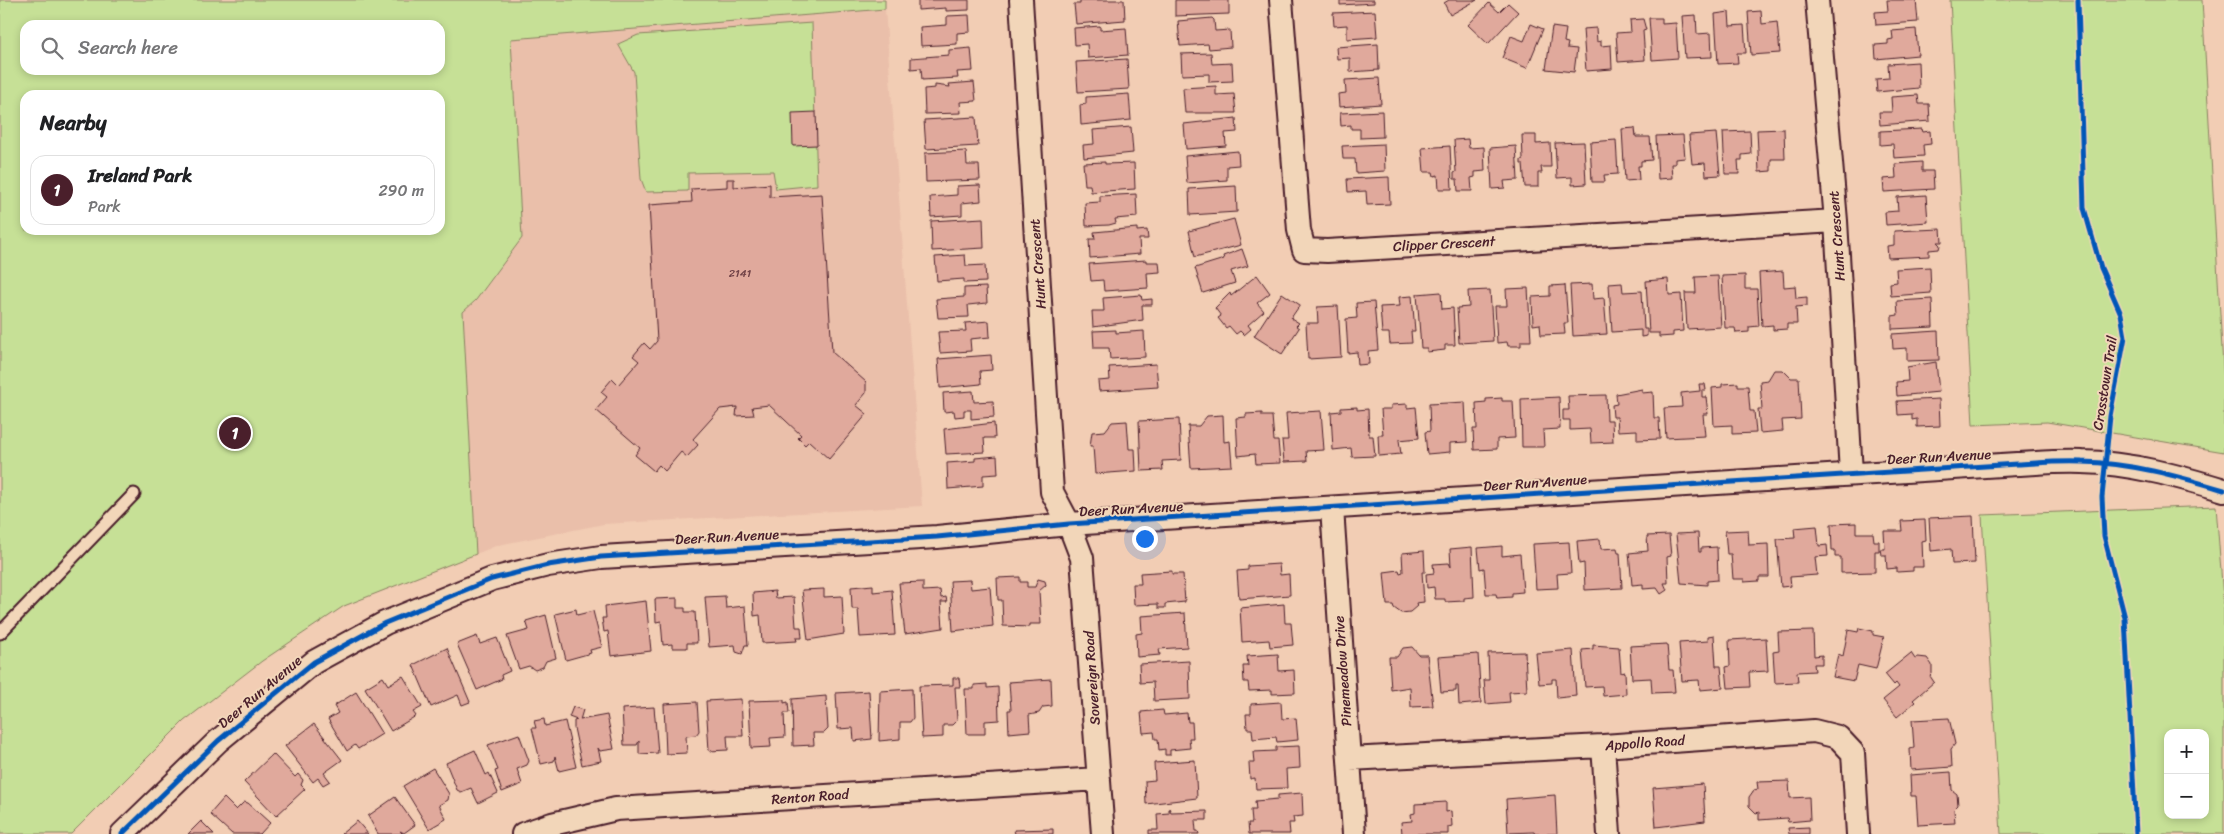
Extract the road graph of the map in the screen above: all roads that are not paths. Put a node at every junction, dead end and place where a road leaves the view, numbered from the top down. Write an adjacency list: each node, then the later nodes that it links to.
1 (1021, 0): 9 (street, Hunt Crescent)
2 (1281, 0): 4 (street, Clipper Crescent)
3 (1817, 0): 4 (street, Hunt Crescent)
4 (1836, 221): 5 (street, Hunt Crescent)
5 (1851, 473): 6 (street, Deer Run Avenue); 8 (street, Deer Run Avenue)
6 (2224, 490)
7 (134, 494): 10 (lane)
8 (1332, 508): 9 (street, Deer Run Avenue); 12 (street, Pinemeadow Drive)
9 (1069, 524): 13 (street, Sovereign Road); 14 (street, Deer Run Avenue)
10 (0, 633)
11 (1603, 746): 12 (street, Appollo Road); 18 (street); 19 (street, Appollo Road)
12 (1349, 758): 17 (street, Pinemeadow Drive)
13 (1100, 779): 15 (street, Renton Road); 16 (street, Sovereign Road)
14 (122, 834)
15 (523, 834)
16 (1103, 834)
17 (1354, 834)
18 (1609, 834)
19 (1858, 834)

